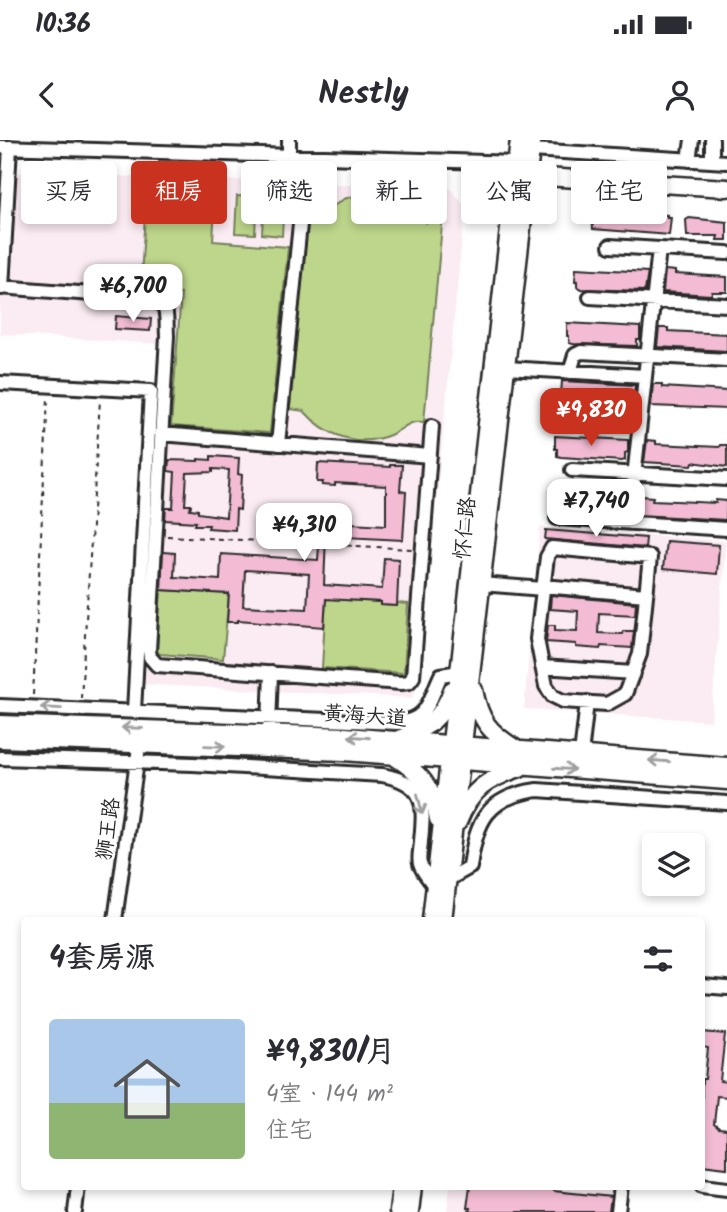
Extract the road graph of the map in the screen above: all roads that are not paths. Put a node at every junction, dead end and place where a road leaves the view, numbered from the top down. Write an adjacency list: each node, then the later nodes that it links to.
1 (272, 140): 7 (street)
2 (289, 140): 8 (street)
3 (692, 140): 9 (street)
4 (712, 140): 11 (street)
5 (527, 143): 9 (street); 10 (main road, 怀仁路)
6 (5, 147): 7 (street); 24 (street)
7 (271, 155): 8 (street)
8 (289, 156): 13 (street)
9 (689, 160): 11 (street)
10 (525, 161)
11 (712, 161): 12 (street)
12 (727, 162)
13 (461, 166)
14 (557, 171): 16 (main road)
15 (557, 172): 17 (main road)
16 (727, 179)
17 (727, 188)
18 (300, 224): 36 (street)
19 (518, 224): 48 (main road, 怀仁路)
20 (519, 224): 30 (main road, 怀仁路)
21 (610, 246): 22 (street)
22 (659, 249): 23 (street); 26 (street)
23 (727, 253)
24 (1, 288): 35 (street)
25 (590, 298): 26 (street)
26 (654, 301): 27 (street); 28 (street)
27 (727, 305)
28 (648, 355): 29 (street); 31 (street); 32 (street)
29 (727, 360)
30 (506, 368): 31 (street); 44 (main road, 怀仁路)
31 (570, 372): 32 (street)
32 (645, 376): 39 (street)
33 (0, 383): 53 (street)
34 (432, 426): 37 (street)
35 (161, 434): 36 (street); 49 (street)
36 (278, 444): 37 (street)
37 (430, 456): 49 (street)
38 (572, 470): 39 (street)
39 (635, 473): 40 (street); 42 (street)
40 (727, 479)
41 (557, 518): 42 (street)
42 (629, 523): 43 (street)
43 (727, 529)
44 (481, 584): 45 (street); 48 (main road, 怀仁路)
45 (543, 587): 46 (street); 46 (street); 47 (street)
46 (646, 595): 50 (street)
47 (542, 667): 50 (street); 51 (street)
48 (465, 672): 55 (street); 58 (main road); 59 (main road); 60 (main road, 怀仁路)
49 (271, 673): 55 (street)
50 (634, 673): 51 (street)
51 (587, 702): 61 (street)
52 (0, 706): 53 (street, one-way to 52)
53 (134, 712): 55 (street)
54 (0, 724): 55 (main road, 黄海大道, one-way to 54)
55 (269, 725): 58 (main road, 黄海大道, one-way to 55)
56 (0, 739): 57 (main road, 黄海大道)
57 (140, 743): 58 (main road, 黄海大道, one-way to 58); 63 (street, 狮王路)
58 (394, 748): 60 (main road, 黄海大道); 68 (main road)
59 (517, 750): 60 (main road, 黄海大道); 61 (main road, 黄海大道)
60 (456, 753): 64 (main road, 黄海大道); 68 (main road, 怀仁路)
61 (581, 755): 65 (main road, 黄海大道, one-way to 61)
62 (0, 758): 63 (street)
63 (137, 762): 69 (street, one-way to 69); 70 (street, 狮王路)
64 (525, 766): 66 (main road, 黄海大道, one-way to 66); 68 (main road)
65 (727, 766)
66 (727, 781)
67 (727, 803): 69 (street)
68 (447, 836): 69 (main road, 怀仁路)
69 (441, 884): 71 (main road, 怀仁路); 72 (main road, 怀仁路)
70 (115, 917)
71 (432, 917)
72 (443, 917)
73 (705, 986): 74 (street)
74 (727, 988)
75 (705, 1186): 76 (street)
76 (727, 1189)
77 (78, 1190): 81 (street)
78 (401, 1190): 82 (main road)
79 (413, 1190): 83 (main road)
80 (621, 1190): 84 (street)
81 (75, 1212)
82 (398, 1212)
83 (410, 1212)
84 (618, 1212)

